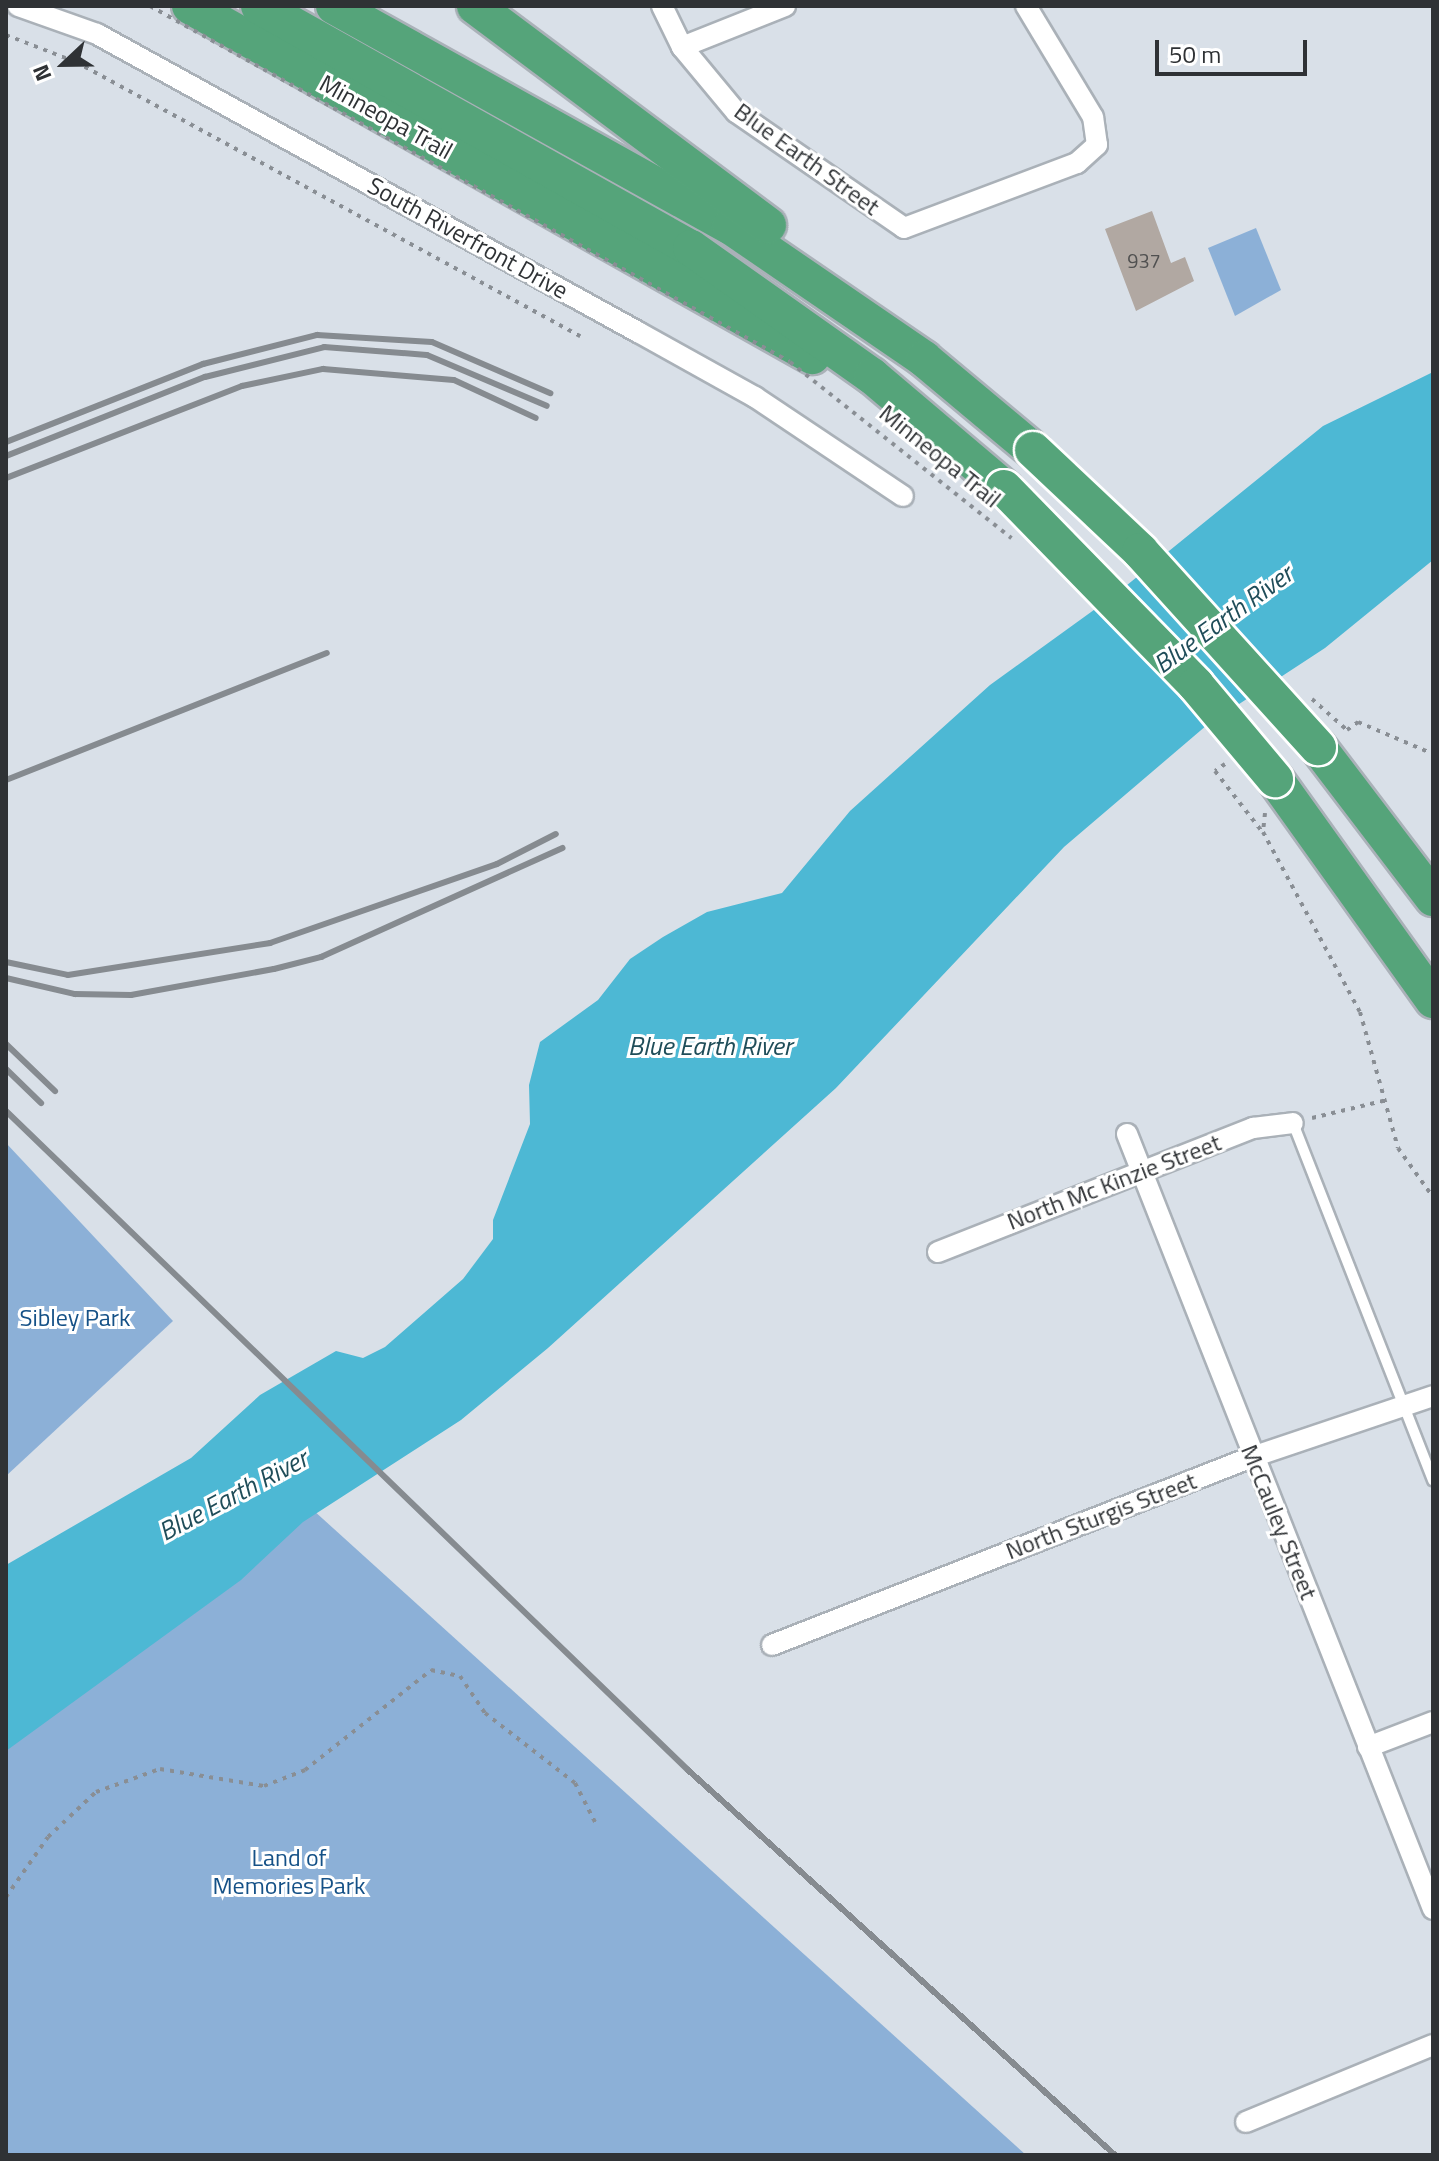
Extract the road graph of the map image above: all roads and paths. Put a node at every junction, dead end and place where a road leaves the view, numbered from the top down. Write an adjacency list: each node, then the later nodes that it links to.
1 (18, 6): 15 (street, South Riverfront Drive)
2 (150, 6): 16 (path, Minneopa Trail, bridge)
3 (190, 6): 14 (highway)
4 (259, 6): 14 (highway)
5 (334, 6): 13 (highway)
6 (475, 6): 13 (highway)
7 (662, 6): 11 (street, Blue Earth Street)
8 (785, 6): 11 (street)
9 (1026, 6): 11 (street, Blue Earth Street)
10 (6, 35): 12 (path)
11 (682, 47)
12 (580, 336)
13 (924, 359): 24 (highway, bridge)
14 (950, 440): 22 (highway, bridge)
15 (903, 496)
16 (1014, 540)
17 (1315, 697): 19 (path)
18 (1214, 750): 21 (path)
19 (1433, 754)
20 (1215, 771): 23 (path)
21 (1234, 773)
22 (1270, 793): 23 (path); 25 (highway)
23 (1263, 832): 26 (path)
24 (1433, 898)
25 (1433, 1000)
26 (1387, 1100): 27 (path); 30 (path)
27 (1293, 1123): 29 (street, North Mc Kinzie Street); 33 (lane)
28 (1127, 1134): 29 (street, McCauley Street)
29 (1140, 1171): 31 (street, North Mc Kinzie Street); 34 (street, McCauley Street)
30 (1433, 1197)
31 (938, 1252)
32 (1433, 1396): 33 (street, North Sturgis Street)
33 (1404, 1407): 34 (street, North Sturgis Street); 35 (lane)
34 (1252, 1457): 36 (street, North Sturgis Street); 38 (street, McCauley Street)
35 (1433, 1481)
36 (772, 1645)
37 (1433, 1722): 38 (street)
38 (1368, 1747): 41 (street, McCauley Street)
39 (595, 1822): 40 (path)
40 (6, 1897)
41 (1433, 1909)
42 (1433, 2045): 43 (street)
43 (1246, 2122)

